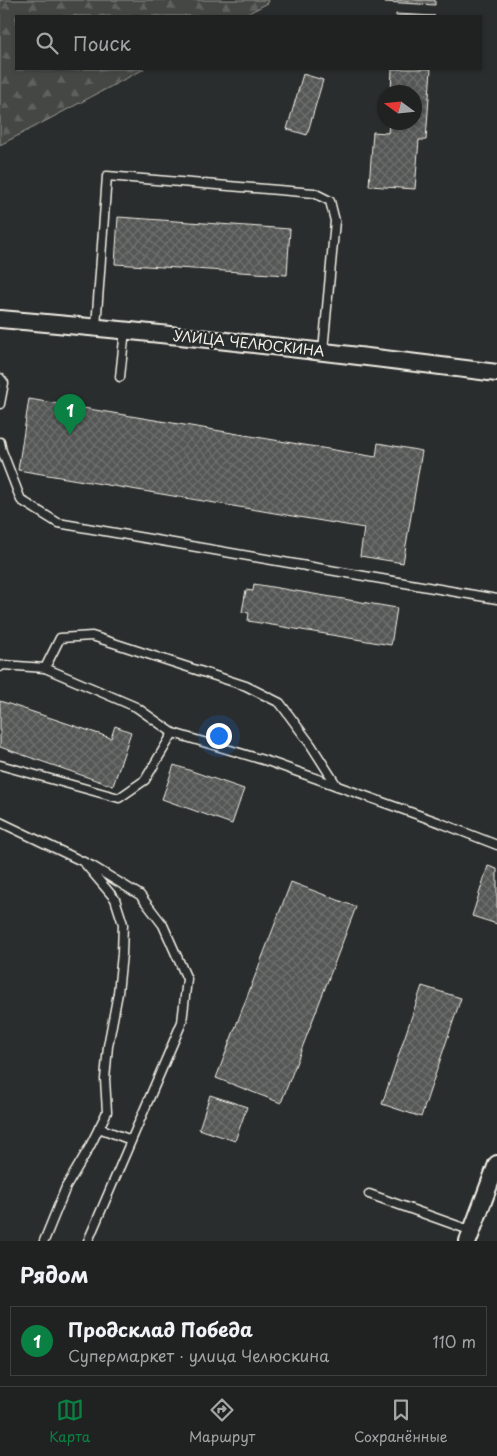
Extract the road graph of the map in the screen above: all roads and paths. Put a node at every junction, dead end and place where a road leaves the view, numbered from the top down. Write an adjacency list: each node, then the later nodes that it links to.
1 (0, 319): 2 (street, УЛИЦА ЧЕЛЮСКИНА)
2 (96, 327): 3 (street, УЛИЦА ЧЕЛЮСКИНА); 4 (lane)
3 (125, 330): 4 (street, УЛИЦА ЧЕЛЮСКИНА); 6 (lane)
4 (323, 351): 5 (street, УЛИЦА ЧЕЛЮСКИНА)
5 (497, 373)
6 (120, 377)
7 (0, 378): 8 (lane)
8 (0, 404)
9 (0, 442): 10 (lane)
10 (497, 599)
11 (0, 666): 12 (lane)
12 (45, 668): 13 (lane); 15 (lane)
13 (173, 734): 14 (lane); 15 (lane)
14 (0, 765)
15 (337, 786): 17 (lane)
16 (0, 822): 18 (lane)
17 (497, 845)
18 (83, 862): 19 (lane); 20 (lane)
19 (99, 1128): 20 (lane); 24 (lane)
20 (131, 1140): 25 (lane)
21 (497, 1164): 23 (street)
22 (369, 1194): 23 (lane)
23 (470, 1236)
24 (44, 1241)
25 (88, 1241)

